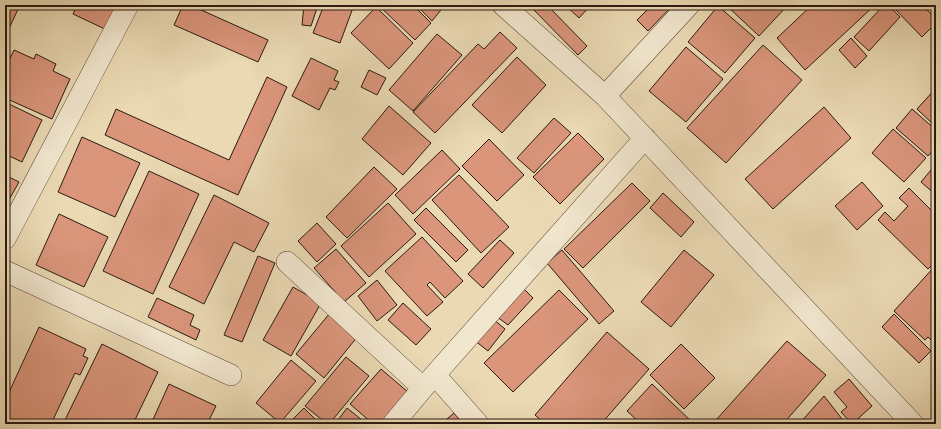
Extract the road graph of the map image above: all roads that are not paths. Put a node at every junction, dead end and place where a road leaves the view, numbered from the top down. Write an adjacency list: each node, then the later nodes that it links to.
1 (128, 5): 6 (street)
2 (503, 5): 4 (street)
3 (689, 5): 4 (street)
4 (605, 96): 5 (street)
5 (645, 138): 10 (street); 13 (street)
6 (5, 239)
7 (286, 262): 10 (street)
8 (5, 271): 9 (street)
9 (231, 375)
10 (429, 381): 11 (street); 12 (street)
11 (393, 424)
12 (478, 424)
13 (913, 424)

